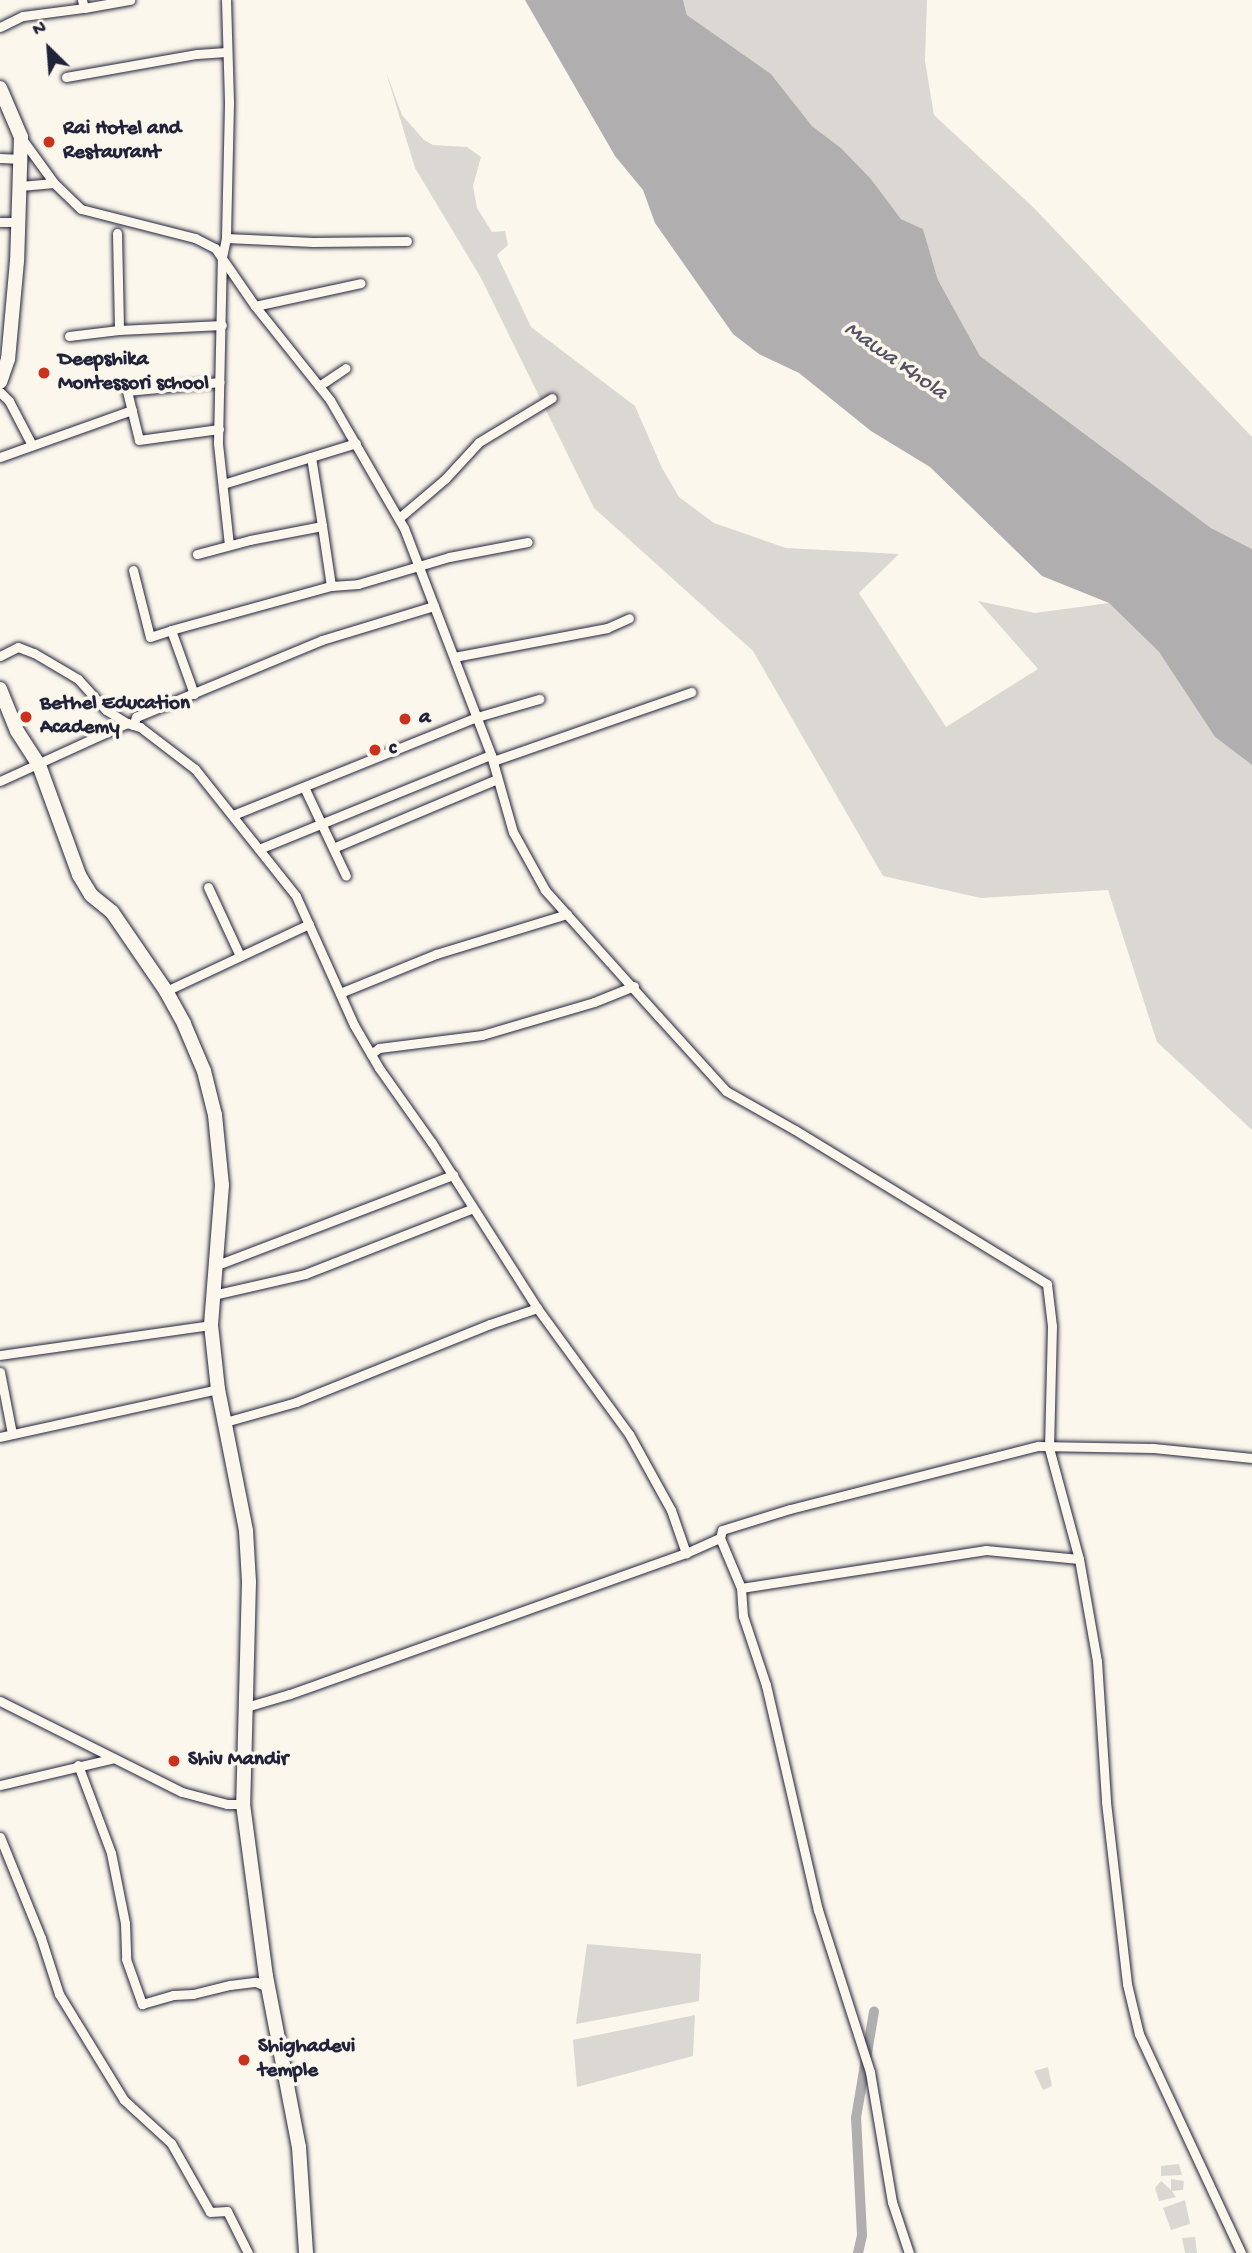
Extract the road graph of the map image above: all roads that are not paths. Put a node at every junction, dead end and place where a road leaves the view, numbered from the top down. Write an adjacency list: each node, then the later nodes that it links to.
1 (131, 0): 3 (street)
2 (226, 0): 5 (street)
3 (83, 4): 4 (street)
4 (0, 27)
5 (226, 52): 6 (street); 16 (street)
6 (66, 77)
7 (0, 88): 8 (main road)
8 (21, 137): 10 (main road); 11 (street)
9 (0, 158): 10 (street)
10 (21, 159): 12 (main road)
11 (54, 183): 12 (street); 18 (street)
12 (20, 186): 14 (main road)
13 (0, 222): 14 (street)
14 (18, 222): 25 (main road)
15 (117, 233): 22 (street)
16 (226, 238): 17 (street); 18 (street)
17 (407, 241)
18 (222, 257): 20 (street); 21 (street)
19 (360, 283): 20 (street)
20 (256, 306): 27 (street)
21 (222, 325): 22 (street); 26 (street)
22 (119, 330): 23 (street)
23 (69, 336)
24 (346, 368): 27 (street)
25 (0, 382)
26 (220, 382): 30 (street); 31 (street)
27 (319, 386): 32 (street)
28 (0, 392): 33 (street)
29 (552, 398): 37 (street)
30 (132, 410): 31 (street); 33 (street)
31 (219, 429): 36 (street)
32 (356, 443): 35 (street); 37 (street)
33 (32, 445): 34 (street)
34 (0, 457)
35 (311, 457): 36 (street); 38 (street)
36 (223, 484): 40 (street)
37 (399, 518): 42 (street)
38 (323, 526): 40 (street); 44 (street)
39 (528, 542): 42 (street)
40 (229, 545): 41 (street)
41 (197, 554)
42 (419, 566): 44 (street); 45 (street)
43 (133, 570): 47 (street)
44 (331, 586): 47 (street)
45 (434, 606): 49 (street); 52 (street)
46 (629, 618): 49 (street)
47 (171, 630): 52 (street)
48 (0, 656): 56 (street)
49 (454, 657): 54 (street)
50 (0, 689): 55 (main road)
51 (691, 692): 57 (street)
52 (194, 694): 56 (street)
53 (539, 699): 54 (street)
54 (477, 717): 57 (street); 61 (street)
55 (6, 721): 58 (main road)
56 (130, 724): 58 (street); 62 (street)
57 (492, 758): 59 (street); 63 (street)
58 (39, 765): 60 (street); 72 (main road)
59 (497, 779): 64 (street); 68 (street)
60 (0, 781)
61 (304, 787): 62 (street); 63 (street)
62 (233, 814): 65 (street)
63 (322, 825): 64 (street); 65 (street)
64 (333, 848): 66 (street)
65 (259, 849): 69 (street)
66 (346, 876)
67 (208, 887): 70 (street)
68 (567, 914): 71 (street); 73 (street)
69 (309, 924): 70 (street); 73 (street)
70 (240, 956): 72 (street)
71 (634, 986): 74 (street); 87 (street)
72 (166, 991): 77 (main road)
73 (340, 993): 74 (street)
74 (371, 1054): 75 (street)
75 (453, 1175): 76 (street); 77 (street)
76 (473, 1208): 78 (street); 79 (street)
77 (216, 1265): 78 (main road)
78 (213, 1295): 80 (main road)
79 (537, 1308): 84 (street); 90 (street)
80 (211, 1325): 81 (street); 83 (main road)
81 (0, 1355)
82 (0, 1372): 85 (street)
83 (218, 1389): 84 (main road); 85 (street)
84 (225, 1422): 94 (main road)
85 (12, 1434): 86 (street)
86 (0, 1437)
87 (1049, 1448): 88 (street); 89 (street); 91 (street)
88 (1252, 1458)
89 (720, 1538): 90 (street); 92 (street)
90 (686, 1553): 94 (street)
91 (1079, 1559): 92 (street); 104 (street)
92 (741, 1588): 103 (street)
93 (0, 1701): 95 (street)
94 (246, 1707): 98 (main road)
95 (112, 1759): 96 (street); 98 (street)
96 (78, 1765): 97 (street); 100 (street)
97 (0, 1785)
98 (243, 1804): 100 (main road)
99 (0, 1837): 101 (street)
100 (268, 1987): 102 (main road)
101 (248, 2253)
102 (306, 2253)
103 (909, 2253)
104 (1241, 2253)

